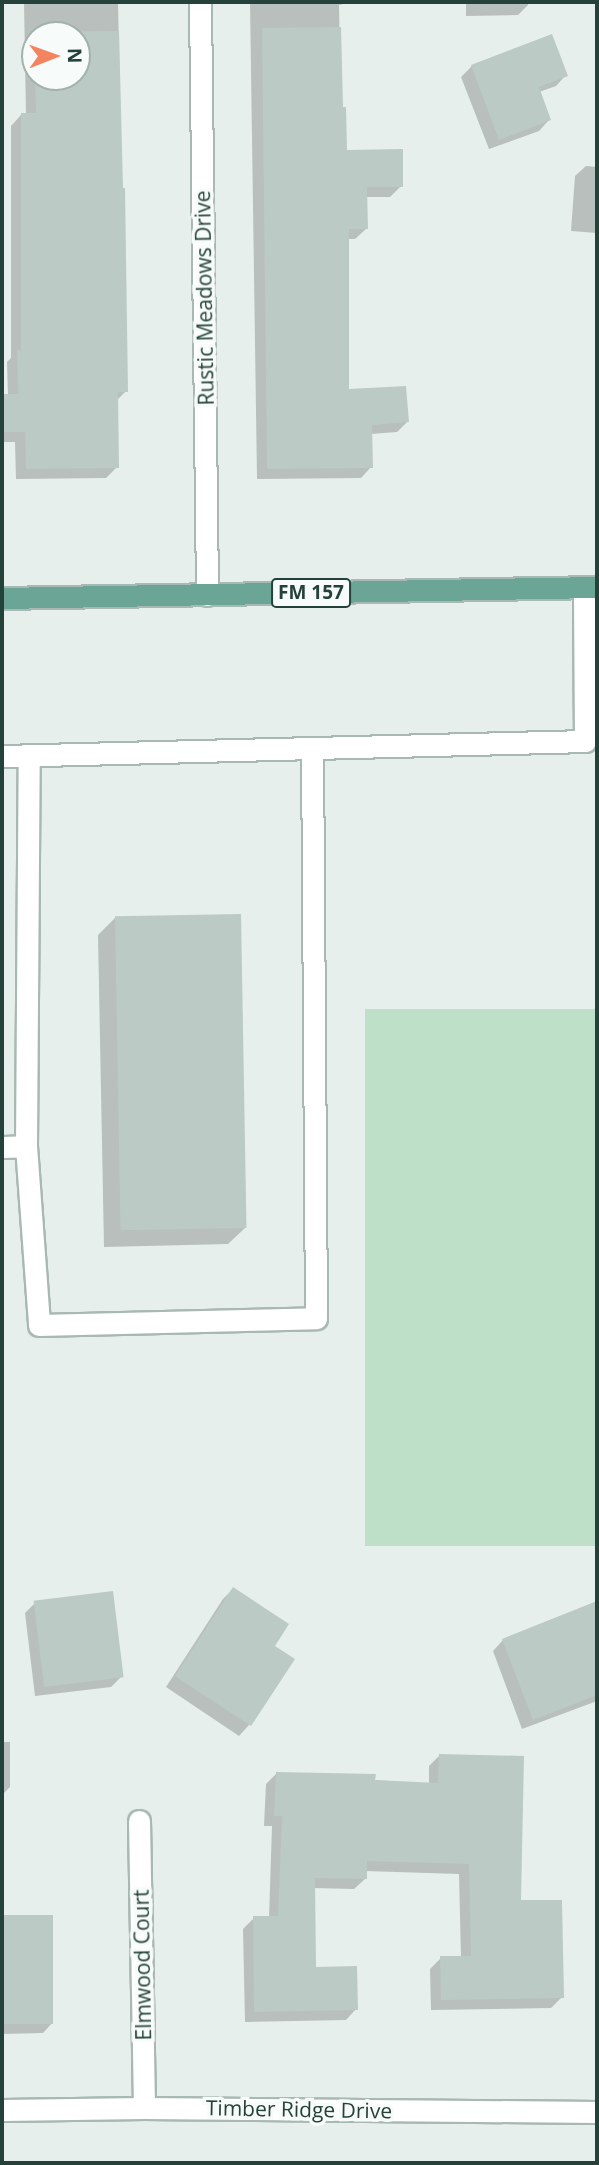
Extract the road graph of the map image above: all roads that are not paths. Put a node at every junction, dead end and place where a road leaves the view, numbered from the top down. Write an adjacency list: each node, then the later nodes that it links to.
1 (200, 2): 3 (street, Rustic Meadows Drive)
2 (591, 587): 3 (main road, FM 157); 5 (street)
3 (207, 595): 4 (main road, FM 157)
4 (2, 598)
5 (312, 748): 6 (street); 8 (street)
6 (29, 756): 7 (street); 8 (street)
7 (2, 757)
8 (26, 1146): 9 (street)
9 (2, 1147)
10 (139, 1821): 11 (street, Elmwood Court)
11 (144, 2108): 12 (street, Timber Ridge Drive); 13 (street, Timber Ridge Drive)
12 (2, 2110)
13 (597, 2112)

